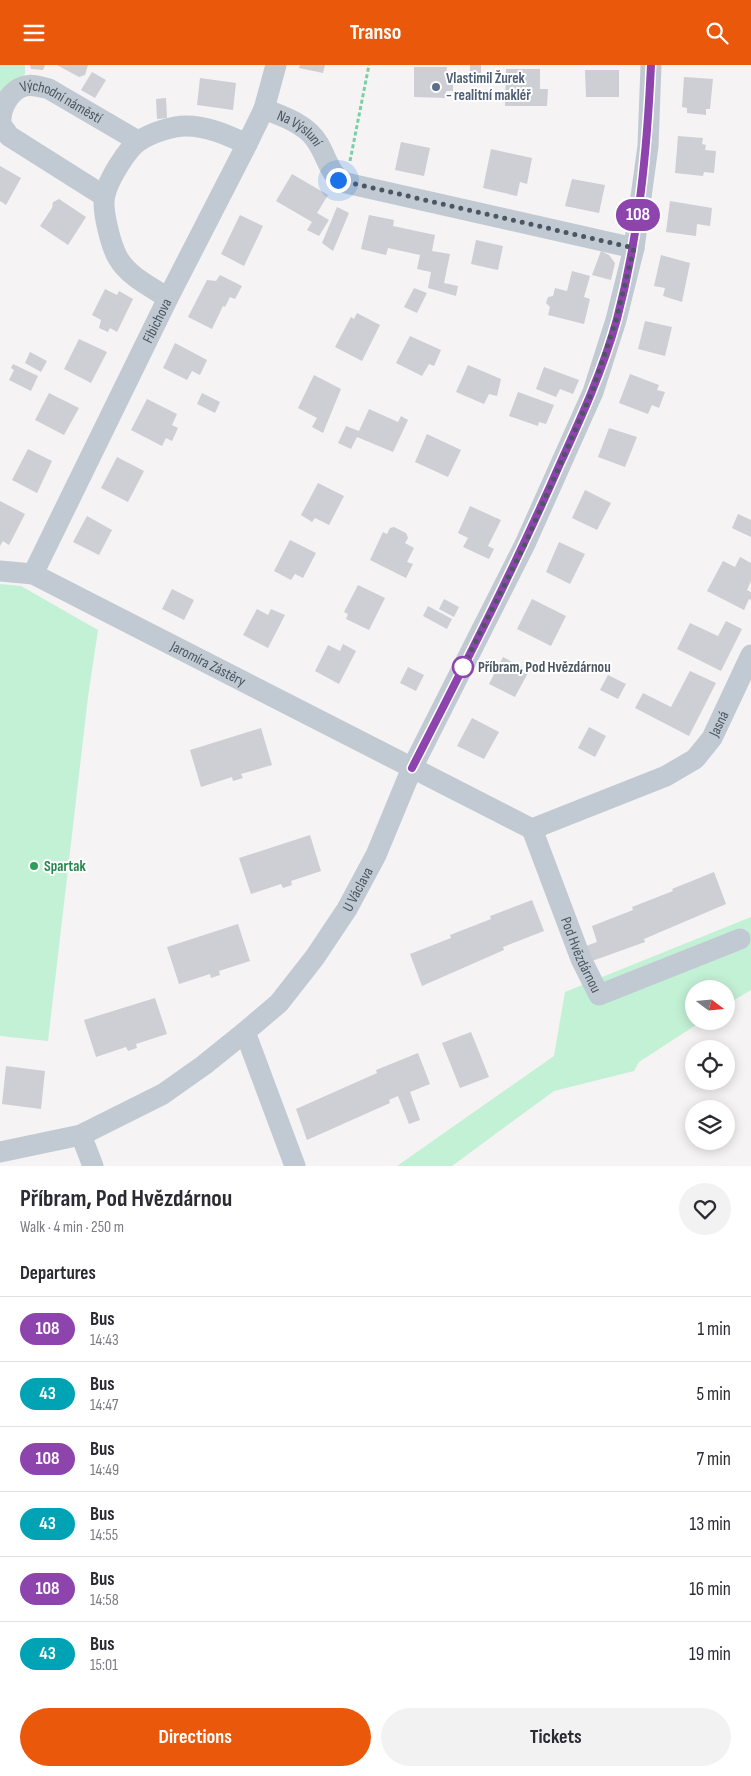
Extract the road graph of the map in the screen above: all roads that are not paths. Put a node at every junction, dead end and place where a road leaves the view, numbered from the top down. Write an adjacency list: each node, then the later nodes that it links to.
1 (276, 65): 3 (street, Fibichova)
2 (651, 65): 8 (street, U Václava)
3 (264, 109): 6 (street, Fibichova); 8 (street, Na Výsluní)
4 (0, 124): 5 (street, Východní náměstí); 7 (street, Východní náměstí)
5 (138, 141): 6 (street); 7 (street)
6 (247, 144): 9 (street, Fibichova)
7 (104, 196): 9 (street)
8 (634, 248): 13 (street, U Václava)
9 (168, 298): 11 (street, Fibichova)
10 (0, 571): 11 (street, Jaromíra Zástěry)
11 (33, 575): 13 (street, Jaromíra Zástěry)
12 (751, 655): 14 (street, Jasná)
13 (412, 768): 14 (street); 16 (street, U Václava)
14 (532, 829): 15 (street, Pod Hvězdárnou)
15 (740, 939)
16 (245, 1033): 17 (street, U Václava); 20 (street)
17 (81, 1135): 18 (street, U Václava); 19 (street)
18 (0, 1152)
19 (93, 1166)
20 (295, 1166)

